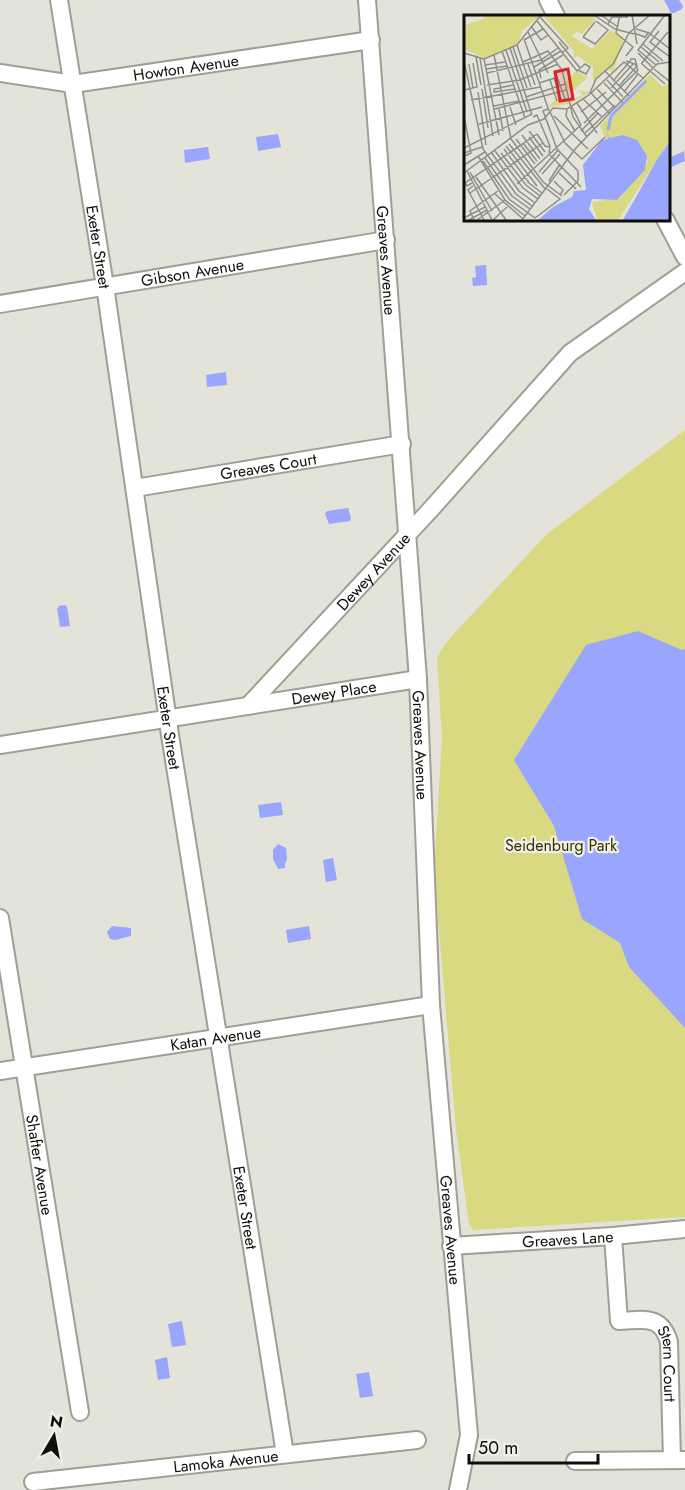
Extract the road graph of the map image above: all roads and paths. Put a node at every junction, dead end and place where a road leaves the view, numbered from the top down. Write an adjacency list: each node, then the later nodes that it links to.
1 (59, 0): 7 (street, Exeter Street)
2 (367, 0): 5 (street, Greaves Avenue)
3 (548, 0): 4 (street)
4 (556, 15)
5 (371, 40): 7 (street, Howton Avenue); 9 (street, Greaves Avenue)
6 (0, 73): 7 (street, Howton Avenue)
7 (73, 84): 12 (street, Exeter Street)
8 (666, 220): 10 (street)
9 (386, 240): 12 (street, Gibson Avenue); 14 (street, Greaves Avenue)
10 (685, 257)
11 (685, 272): 16 (street, Dewey Avenue)
12 (105, 286): 13 (street, Gibson Avenue); 15 (street, Exeter Street)
13 (0, 304)
14 (402, 444): 15 (street, Greaves Court); 16 (street, Greaves Avenue)
15 (135, 488): 19 (street, Exeter Street)
16 (406, 535): 17 (street, Greaves Avenue); 18 (street, Dewey Avenue)
17 (418, 679): 18 (street, Dewey Place); 22 (street, Greaves Avenue)
18 (248, 706): 19 (street)
19 (167, 718): 20 (street); 23 (street, Exeter Street)
20 (0, 745)
21 (0, 918): 24 (street, Shafter Avenue)
22 (431, 1005): 23 (street, Katan Avenue); 28 (street, Greaves Avenue)
23 (219, 1037): 24 (street, Katan Avenue); 31 (street, Exeter Street)
24 (24, 1067): 25 (street, Katan Avenue); 29 (street, Shafter Avenue)
25 (0, 1071)
26 (685, 1229): 27 (street, Greaves Lane)
27 (613, 1236): 28 (street, Greaves Lane); 32 (street, Stern Court)
28 (452, 1246): 35 (street, Greaves Avenue)
29 (80, 1412)
30 (417, 1440): 31 (street, Lamoka Avenue)
31 (285, 1454): 34 (street, Lamoka Avenue)
32 (678, 1460): 33 (street, Stern Court)
33 (575, 1461)
34 (33, 1482)
35 (458, 1490)

